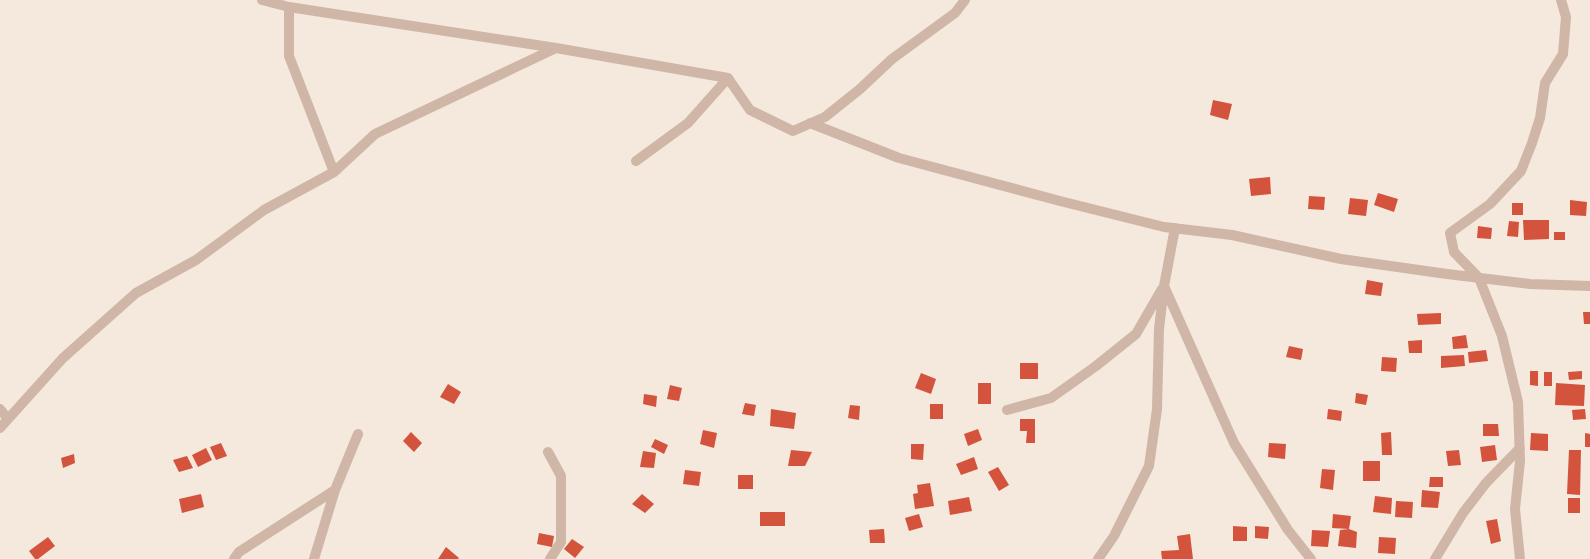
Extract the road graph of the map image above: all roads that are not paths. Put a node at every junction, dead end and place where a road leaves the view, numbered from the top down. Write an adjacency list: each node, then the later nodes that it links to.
1 (262, 0): 4 (street)
2 (965, 0): 7 (street)
3 (1561, 0): 11 (street)
4 (289, 7): 5 (street); 9 (street)
5 (556, 48): 6 (street); 9 (street)
6 (728, 78): 7 (street); 8 (street)
7 (810, 123): 10 (street)
8 (636, 161)
9 (334, 172): 16 (street)
10 (1174, 228): 11 (street); 12 (street)
11 (1479, 278): 13 (street); 19 (street)
12 (1164, 286): 15 (street); 25 (street); 26 (street)
13 (1590, 286)
14 (0, 409): 16 (street)
15 (1007, 410)
16 (8, 419): 17 (street)
17 (0, 428)
18 (358, 434): 21 (street)
19 (1520, 448): 27 (street); 28 (street)
20 (548, 452): 24 (street)
21 (335, 490): 22 (street); 23 (street)
22 (234, 559)
23 (314, 559)
24 (550, 559)
25 (1098, 559)
26 (1311, 559)
27 (1435, 559)
28 (1520, 559)

